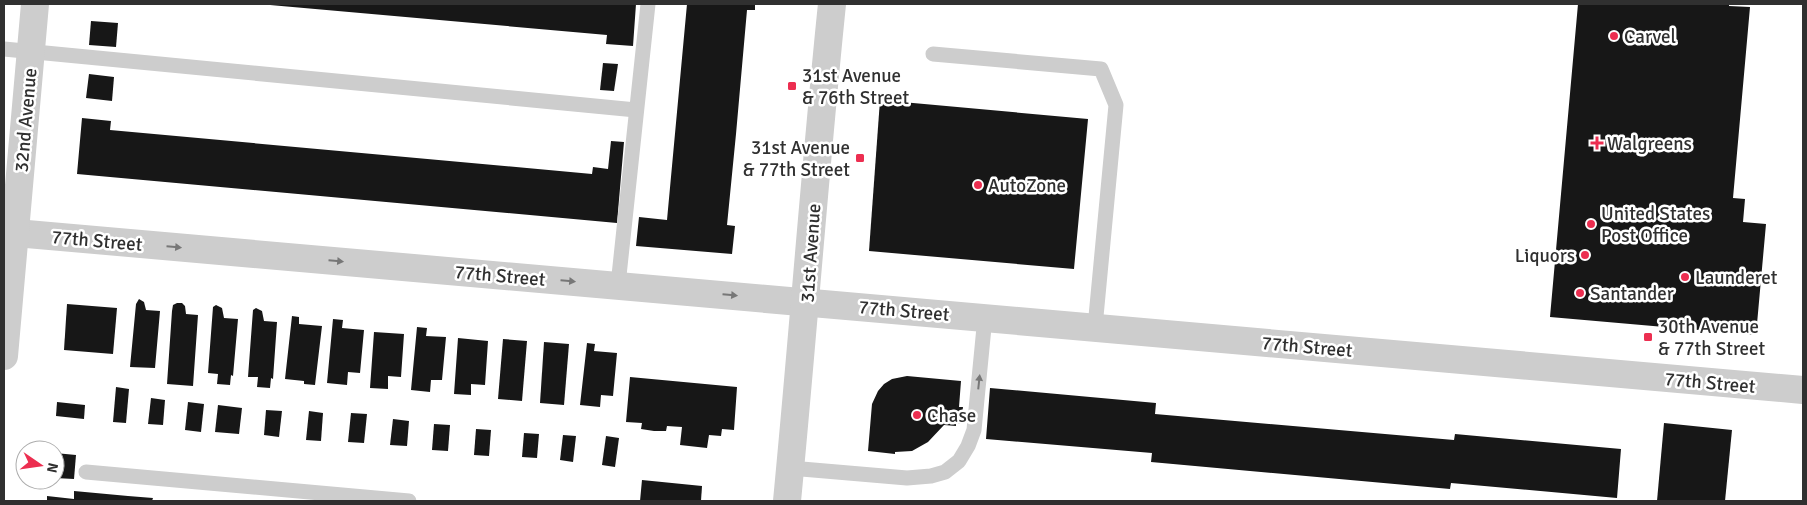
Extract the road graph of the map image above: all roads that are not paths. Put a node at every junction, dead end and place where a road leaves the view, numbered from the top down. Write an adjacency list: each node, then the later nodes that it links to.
1 (35, 4): 5 (street, 32nd Avenue)
2 (648, 4): 7 (lane)
3 (832, 4): 10 (street, 31st Avenue)
4 (4, 48): 5 (lane)
5 (31, 51): 7 (lane); 8 (street, 32nd Avenue)
6 (933, 54): 12 (lane)
7 (636, 110): 9 (lane)
8 (9, 232): 9 (street, 77th Street, one-way to 9); 13 (street, 32nd Avenue)
9 (618, 285): 10 (street, 77th Street, one-way to 10)
10 (806, 301): 11 (street, 77th Street); 15 (street, 31st Avenue)
11 (985, 317): 12 (street, 77th Street); 15 (lane, one-way to 11)
12 (1095, 327): 14 (street, 77th Street)
13 (4, 356)
14 (1803, 390)
15 (790, 468): 19 (street, 31st Avenue)
16 (86, 472): 17 (lane)
17 (322, 497): 18 (lane)
18 (409, 501)
19 (787, 501)

